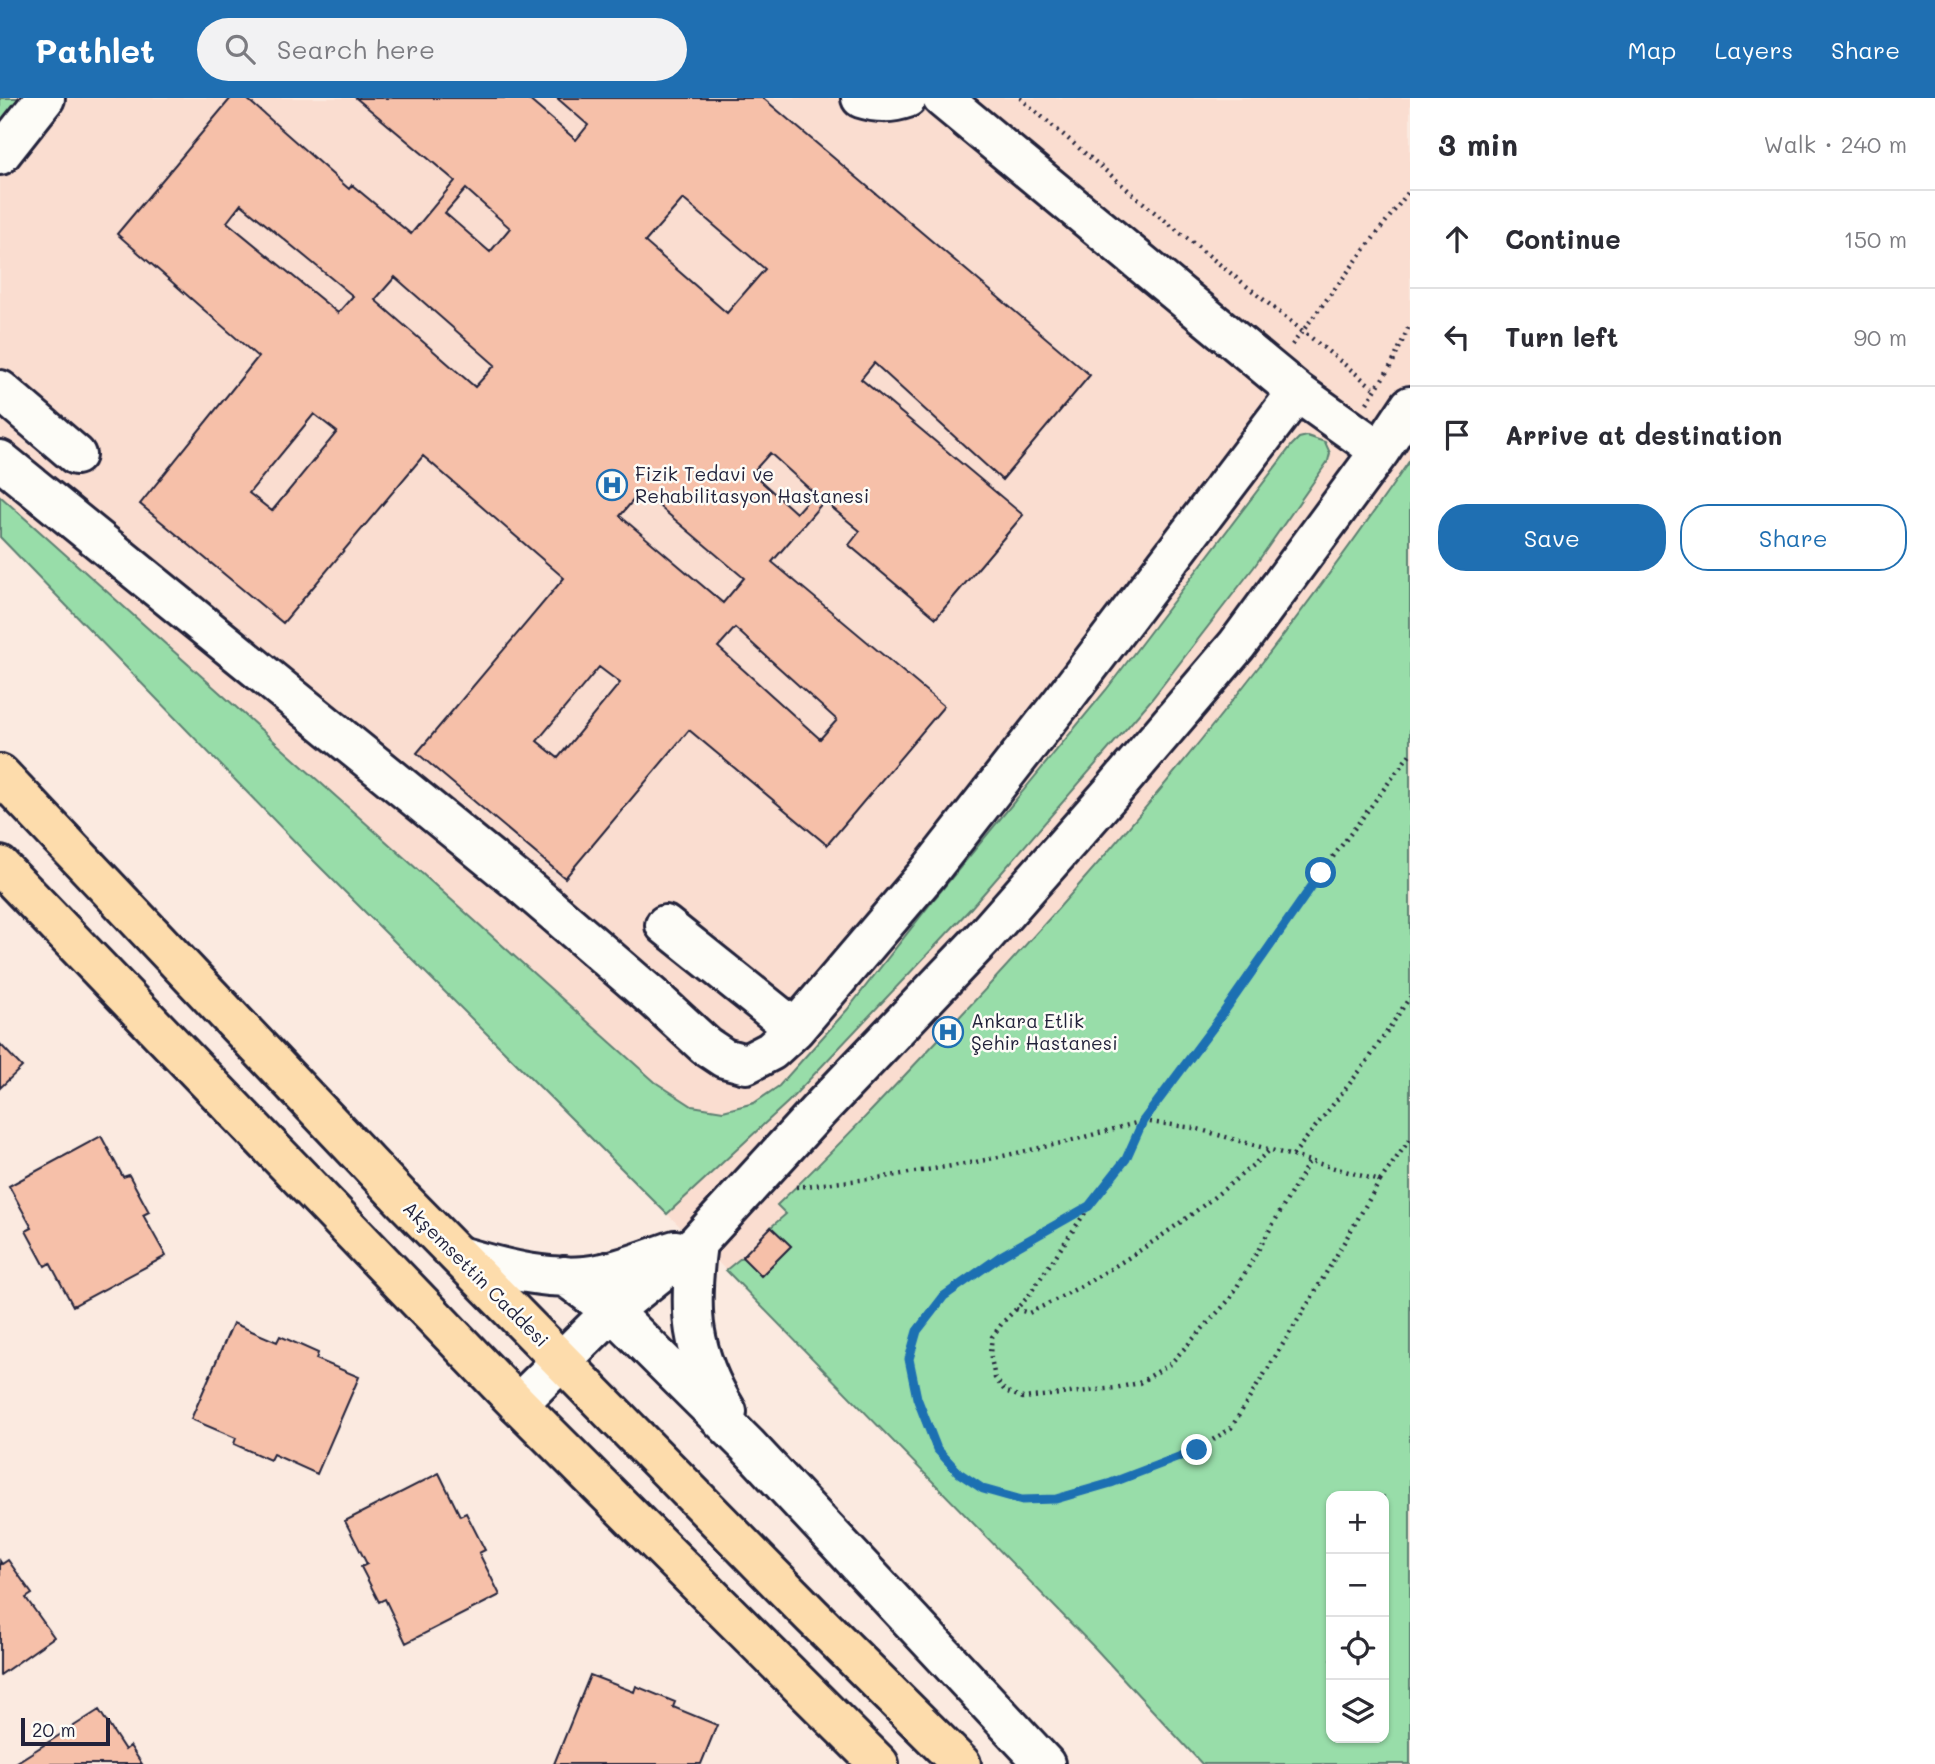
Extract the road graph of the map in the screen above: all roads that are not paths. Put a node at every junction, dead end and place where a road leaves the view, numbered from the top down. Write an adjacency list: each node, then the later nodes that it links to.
1 (45, 98): 5 (lane)
2 (861, 98): 3 (lane)
3 (907, 98)
4 (942, 98): 6 (lane)
5 (0, 155)
6 (1284, 382): 9 (lane); 15 (lane)
7 (0, 390): 10 (lane)
8 (1410, 406): 9 (lane)
9 (1380, 451): 16 (lane)
10 (76, 456)
11 (0, 460): 15 (lane)
12 (0, 774): 17 (main road, Akşemsettin Caddesi)
13 (0, 866): 21 (main road)
14 (665, 925): 15 (lane)
15 (795, 1029)
16 (697, 1243): 18 (lane); 19 (lane); 22 (lane)
17 (459, 1256): 18 (lane); 20 (main road, Akşemsettin Caddesi)
18 (565, 1276): 19 (lane)
19 (612, 1311): 20 (lane); 22 (lane)
20 (562, 1360): 21 (lane); 24 (main road, Akşemsettin Caddesi)
21 (518, 1404): 23 (main road)
22 (747, 1445): 25 (lane)
23 (879, 1764)
24 (961, 1764)
25 (1045, 1764)

